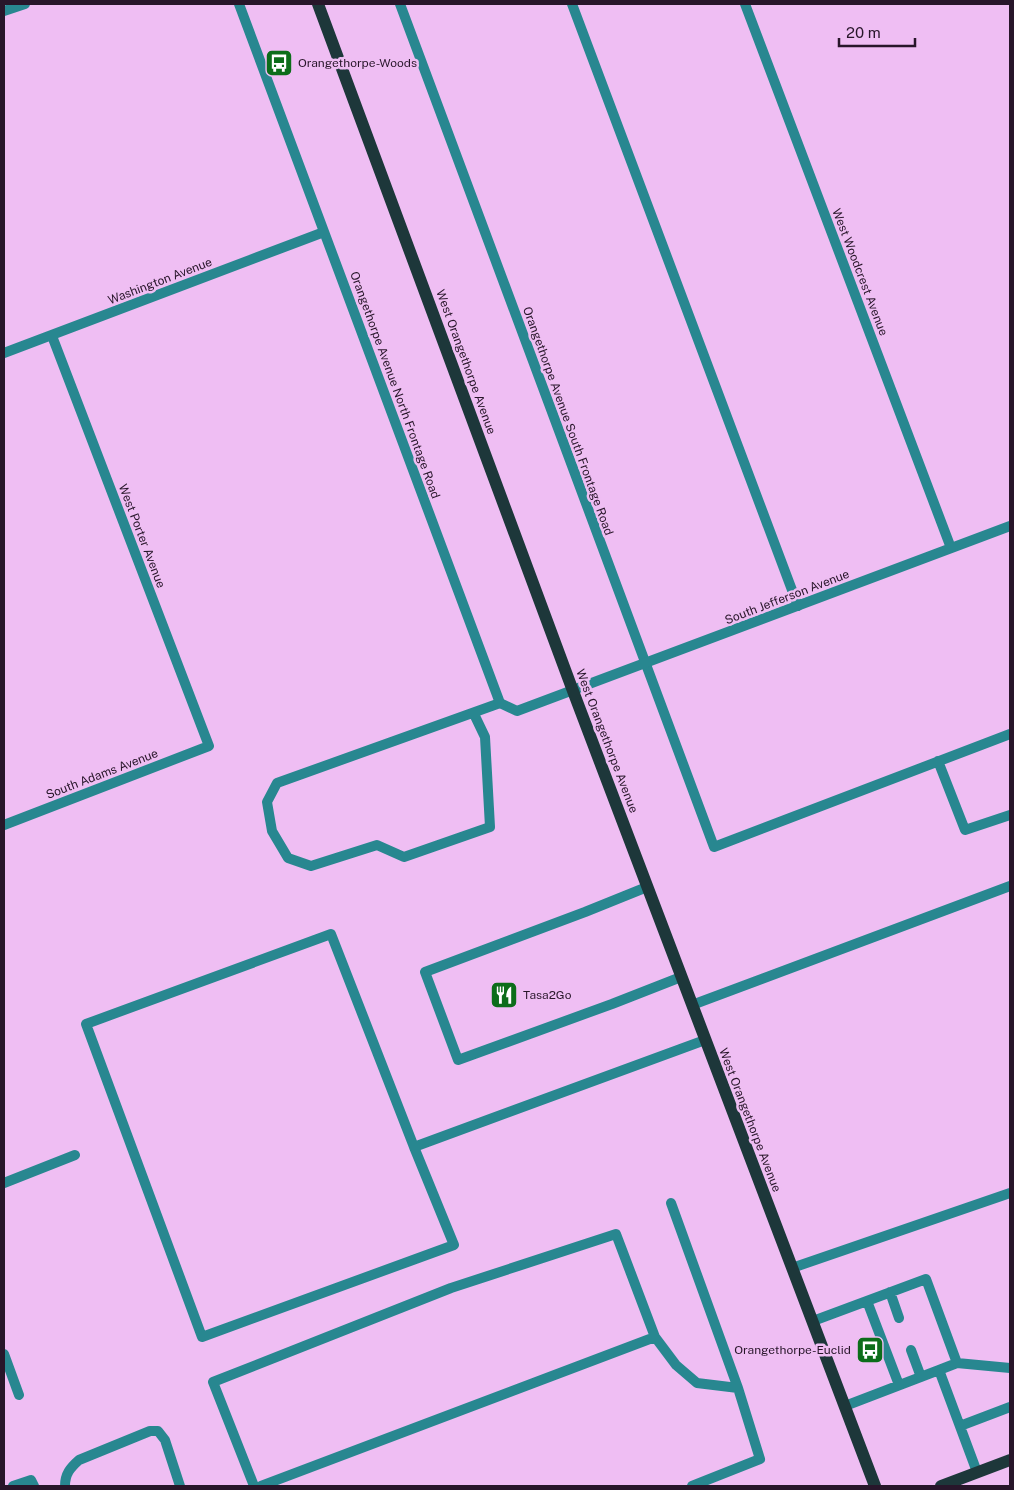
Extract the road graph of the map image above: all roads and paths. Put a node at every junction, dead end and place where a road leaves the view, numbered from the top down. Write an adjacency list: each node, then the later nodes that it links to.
1 (25, 4): 7 (street)
2 (239, 4): 8 (street, Orangethorpe Avenue North Frontage Road)
3 (318, 4): 15 (main road, West Orangethorpe Avenue)
4 (400, 4): 14 (street, Orangethorpe Avenue South Frontage Road)
5 (572, 4): 13 (street)
6 (745, 4): 12 (street, West Woodcrest Avenue)
7 (4, 11)
8 (324, 232): 9 (street, Washington Avenue); 16 (street, Orangethorpe Avenue North Frontage Road)
9 (52, 336): 10 (street, Washington Avenue); 19 (street, West Porter Avenue)
10 (4, 353)
11 (1010, 526): 12 (street, South Jefferson Avenue)
12 (951, 548): 13 (street, South Jefferson Avenue)
13 (798, 606): 14 (street, South Jefferson Avenue)
14 (645, 664): 15 (street, South Jefferson Avenue); 20 (street, Orangethorpe Avenue South Frontage Road)
15 (573, 691): 16 (street); 24 (main road, West Orangethorpe Avenue)
16 (500, 703): 17 (street)
17 (474, 714): 17 (street)
18 (1010, 734): 20 (street)
19 (209, 746): 22 (street, South Adams Avenue)
20 (938, 761): 21 (street)
21 (1010, 815)
22 (4, 825)
23 (1010, 886): 26 (street)
24 (647, 887): 25 (main road, West Orangethorpe Avenue); 25 (street)
25 (682, 977): 26 (main road, West Orangethorpe Avenue)
26 (692, 1005): 27 (main road, West Orangethorpe Avenue)
27 (705, 1040): 28 (street); 33 (main road, West Orangethorpe Avenue)
28 (414, 1148): 28 (street)
29 (75, 1155): 30 (street)
30 (4, 1183)
31 (1010, 1192): 33 (street)
32 (671, 1203): 46 (street)
33 (792, 1268): 37 (main road, West Orangethorpe Avenue)
34 (890, 1292): 35 (street); 36 (street); 41 (street)
35 (867, 1301): 37 (street); 45 (street)
36 (900, 1318)
37 (812, 1321): 48 (main road, West Orangethorpe Avenue)
38 (655, 1337): 46 (street); 57 (street); 58 (street)
39 (911, 1350): 44 (street)
40 (4, 1354): 47 (street)
41 (957, 1363): 42 (street); 43 (street)
42 (1010, 1368)
43 (939, 1370): 44 (street); 50 (street)
44 (920, 1377): 45 (street)
45 (899, 1385): 48 (street)
46 (738, 1388): 59 (street)
47 (19, 1395)
48 (845, 1406): 60 (main road, West Orangethorpe Avenue)
49 (1010, 1407): 50 (street)
50 (960, 1426): 52 (street)
51 (1010, 1460): 52 (main road)
52 (977, 1472): 61 (main road)
53 (13, 1486): 54 (street)
54 (34, 1486)
55 (65, 1486): 56 (street)
56 (180, 1486)
57 (254, 1486)
58 (262, 1486)
59 (692, 1486)
60 (875, 1486)
61 (941, 1486)

